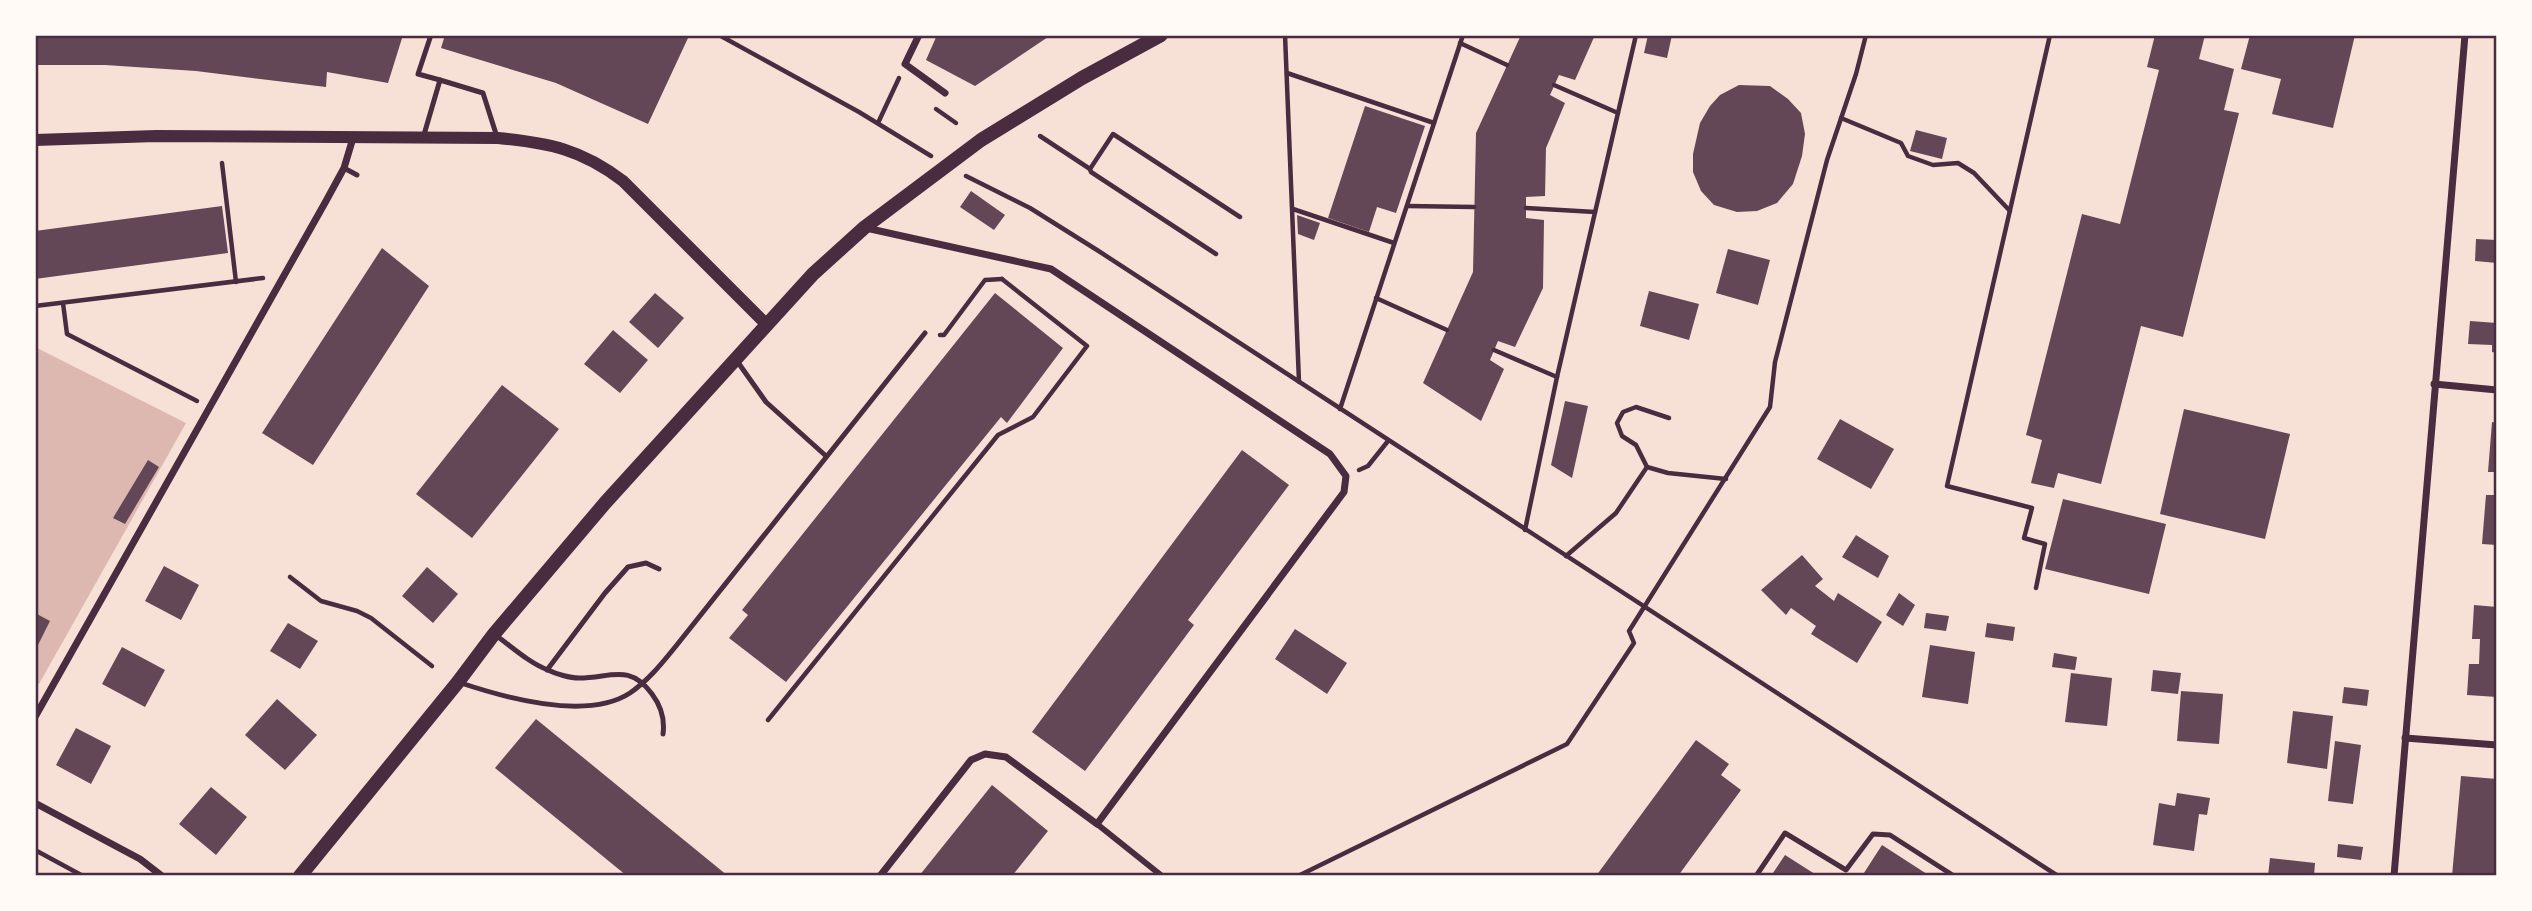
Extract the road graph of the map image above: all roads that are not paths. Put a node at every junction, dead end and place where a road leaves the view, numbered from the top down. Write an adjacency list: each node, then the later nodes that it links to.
1 (431, 35): 5 (lane)
2 (919, 35): 6 (street)
3 (1161, 35): 13 (main road)
4 (2465, 35): 17 (street)
5 (440, 80): 8 (lane); 9 (lane)
6 (945, 93)
7 (353, 138): 8 (street); 10 (street); 11 (street)
8 (423, 138): 9 (street)
9 (498, 138): 14 (street)
10 (35, 140)
11 (344, 168): 12 (lane); 24 (street)
12 (357, 174)
13 (865, 228): 14 (main road); 29 (street)
14 (766, 324): 16 (main road)
15 (925, 333): 19 (lane)
16 (735, 358): 19 (lane); 21 (main road)
17 (2434, 384): 18 (street); 26 (street)
18 (2497, 390)
19 (826, 456): 23 (lane)
20 (659, 569): 22 (lane)
21 (494, 634): 22 (lane); 23 (main road)
22 (547, 670): 25 (lane)
23 (458, 682): 31 (main road)
24 (35, 717)
25 (663, 734)
26 (2405, 738): 27 (street); 36 (street)
27 (2497, 745)
28 (35, 803): 30 (street)
29 (1097, 824): 32 (street); 33 (street)
30 (162, 876)
31 (300, 876)
32 (880, 876)
33 (1162, 876)
34 (1756, 876): 35 (lane)
35 (1954, 876)
36 (2394, 876)

